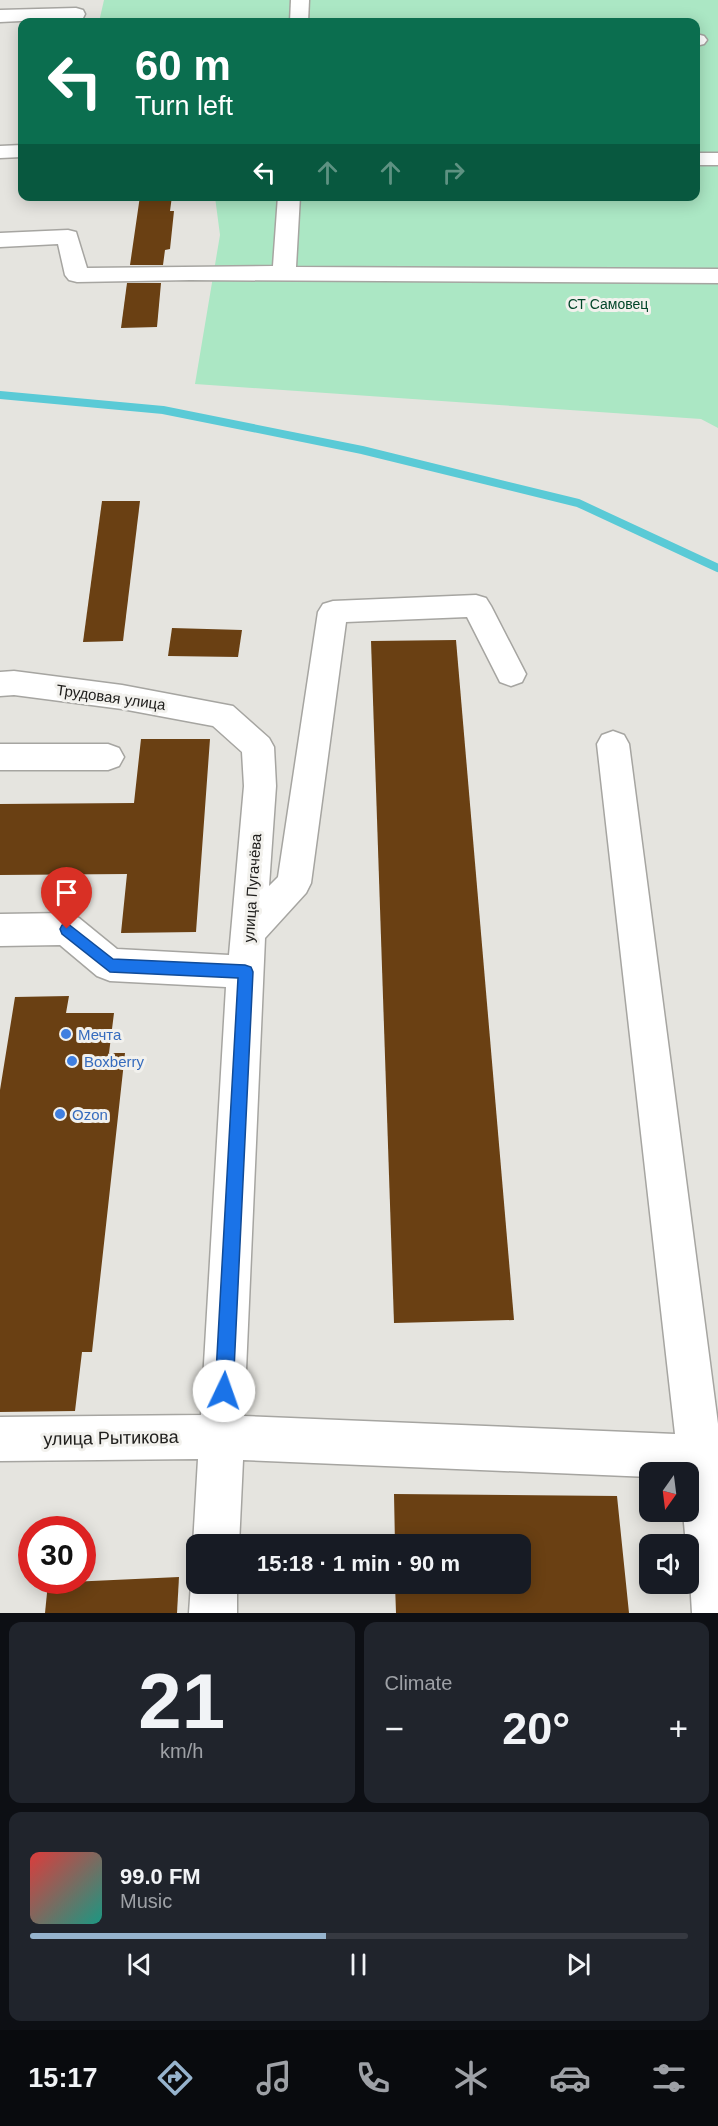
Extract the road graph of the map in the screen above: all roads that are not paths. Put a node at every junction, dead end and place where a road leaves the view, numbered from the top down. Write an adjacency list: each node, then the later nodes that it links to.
1 (300, 0): 4 (street)
2 (76, 14): 3 (street)
3 (0, 16)
4 (299, 18)
5 (18, 151): 6 (street)
6 (0, 152)
7 (700, 159): 8 (street)
8 (718, 159)
9 (289, 201): 11 (street)
10 (0, 240): 11 (street)
11 (284, 273): 12 (street)
12 (718, 276)
13 (511, 674): 20 (street)
14 (0, 684): 15 (street, Трудовая улица)
15 (222, 715): 20 (street, улица Пугачёва)
16 (613, 744): 24 (street)
17 (0, 757): 18 (street)
18 (108, 757)
19 (0, 930): 21 (street)
20 (249, 931): 21 (street, улица Пугачёва)
21 (245, 972): 22 (street, улица Пугачёва)
22 (222, 1437): 23 (street, улица Рытикова); 24 (street, улица Рытикова); 25 (street, улица Пугачёва)
23 (0, 1439)
24 (700, 1457): 28 (street)
25 (217, 1534)
26 (214, 1594): 27 (street)
27 (213, 1613)
28 (716, 1613)

